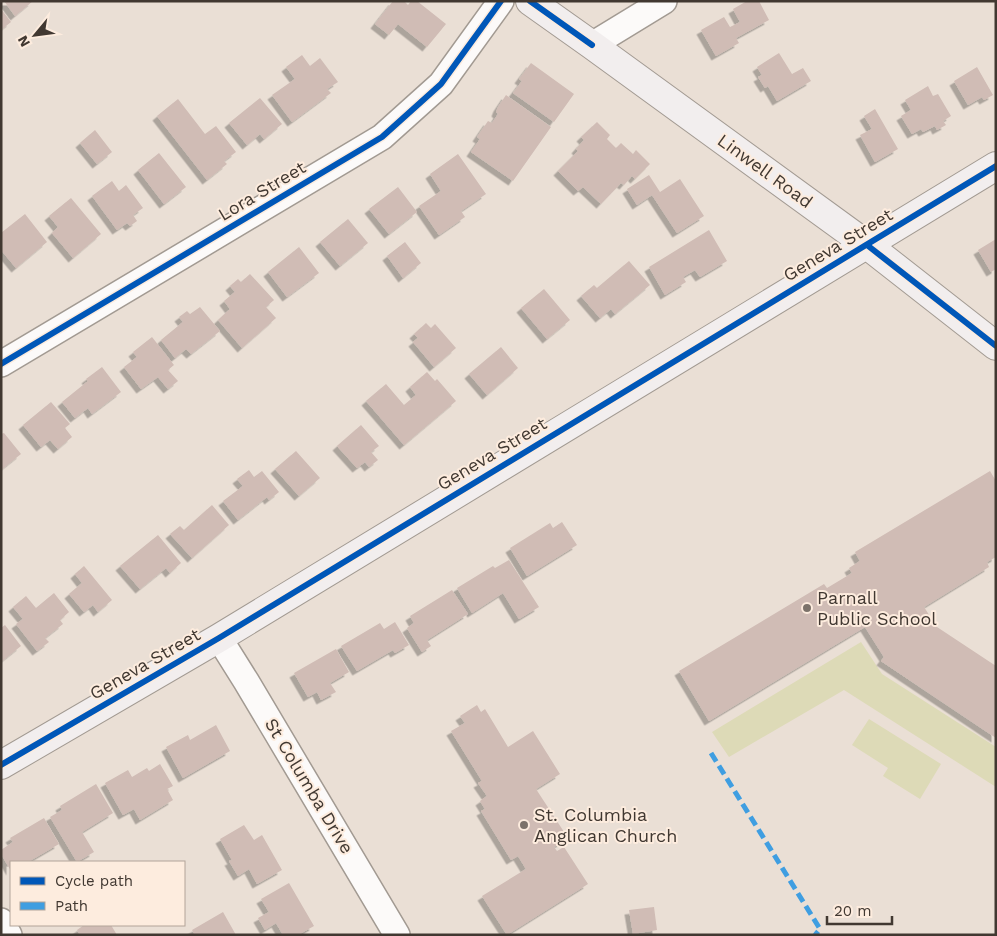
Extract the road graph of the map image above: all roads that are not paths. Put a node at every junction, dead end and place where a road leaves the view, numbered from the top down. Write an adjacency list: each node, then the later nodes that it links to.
1 (501, 1): 8 (street, Lora Street)
2 (530, 1): 4 (main road, Linwell Road)
3 (664, 1): 4 (street)
4 (592, 45): 6 (main road, Linwell Road)
5 (996, 166): 6 (main road, Geneva Street)
6 (867, 245): 7 (main road, Linwell Road); 9 (main road, Geneva Street)
7 (996, 346)
8 (1, 364)
9 (219, 638): 10 (main road, Geneva Street); 13 (street, St Columba Drive)
10 (1, 765)
11 (1, 921): 12 (street)
12 (9, 935)
13 (397, 935)

